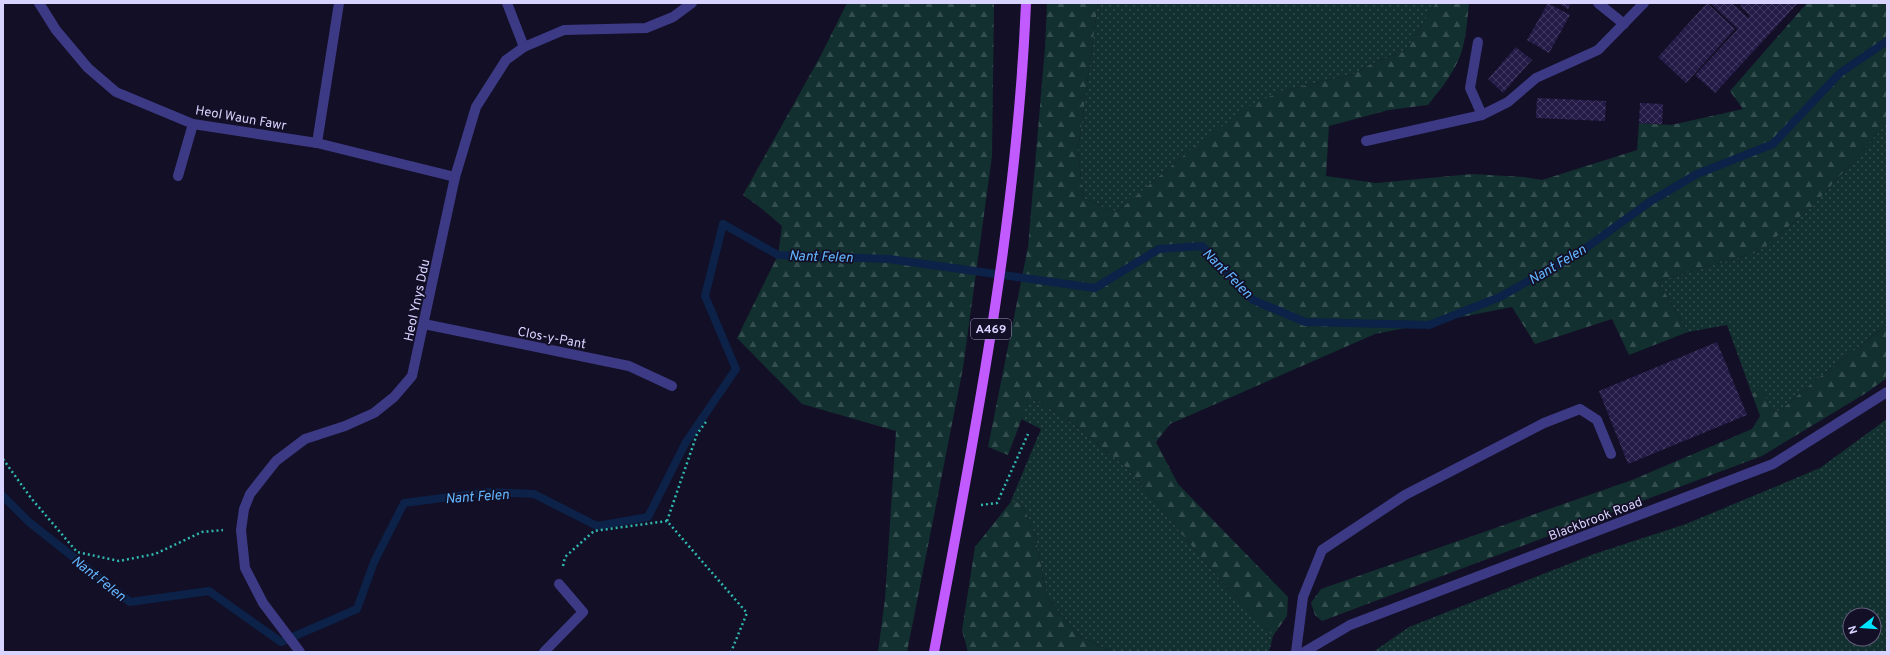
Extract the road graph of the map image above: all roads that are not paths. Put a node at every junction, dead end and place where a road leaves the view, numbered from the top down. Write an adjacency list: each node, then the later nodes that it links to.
1 (39, 3): 12 (street, Heol Waun Fawr)
2 (339, 3): 14 (street)
3 (507, 3): 10 (street)
4 (692, 3): 10 (street, Heol Ynys Ddu)
5 (1026, 3): 24 (main road, A469)
6 (1598, 3): 8 (street)
7 (1644, 3): 8 (street)
8 (1624, 24): 11 (street)
9 (1478, 42): 11 (street)
10 (524, 47): 16 (street, Heol Ynys Ddu)
11 (1482, 115): 13 (street)
12 (193, 124): 14 (street, Heol Waun Fawr); 15 (street)
13 (1366, 141)
14 (317, 143): 16 (street, Heol Waun Fawr)
15 (178, 176)
16 (455, 177): 17 (street, Heol Ynys Ddu)
17 (424, 324): 18 (street, Clos-y-Pant); 22 (street, Heol Ynys Ddu)
18 (672, 386)
19 (1887, 392): 26 (street, Blackbrook Road)
20 (1611, 454): 25 (street)
21 (559, 584): 23 (street)
22 (300, 652)
23 (544, 652)
24 (934, 652)
25 (1296, 652)
26 (1304, 652)

